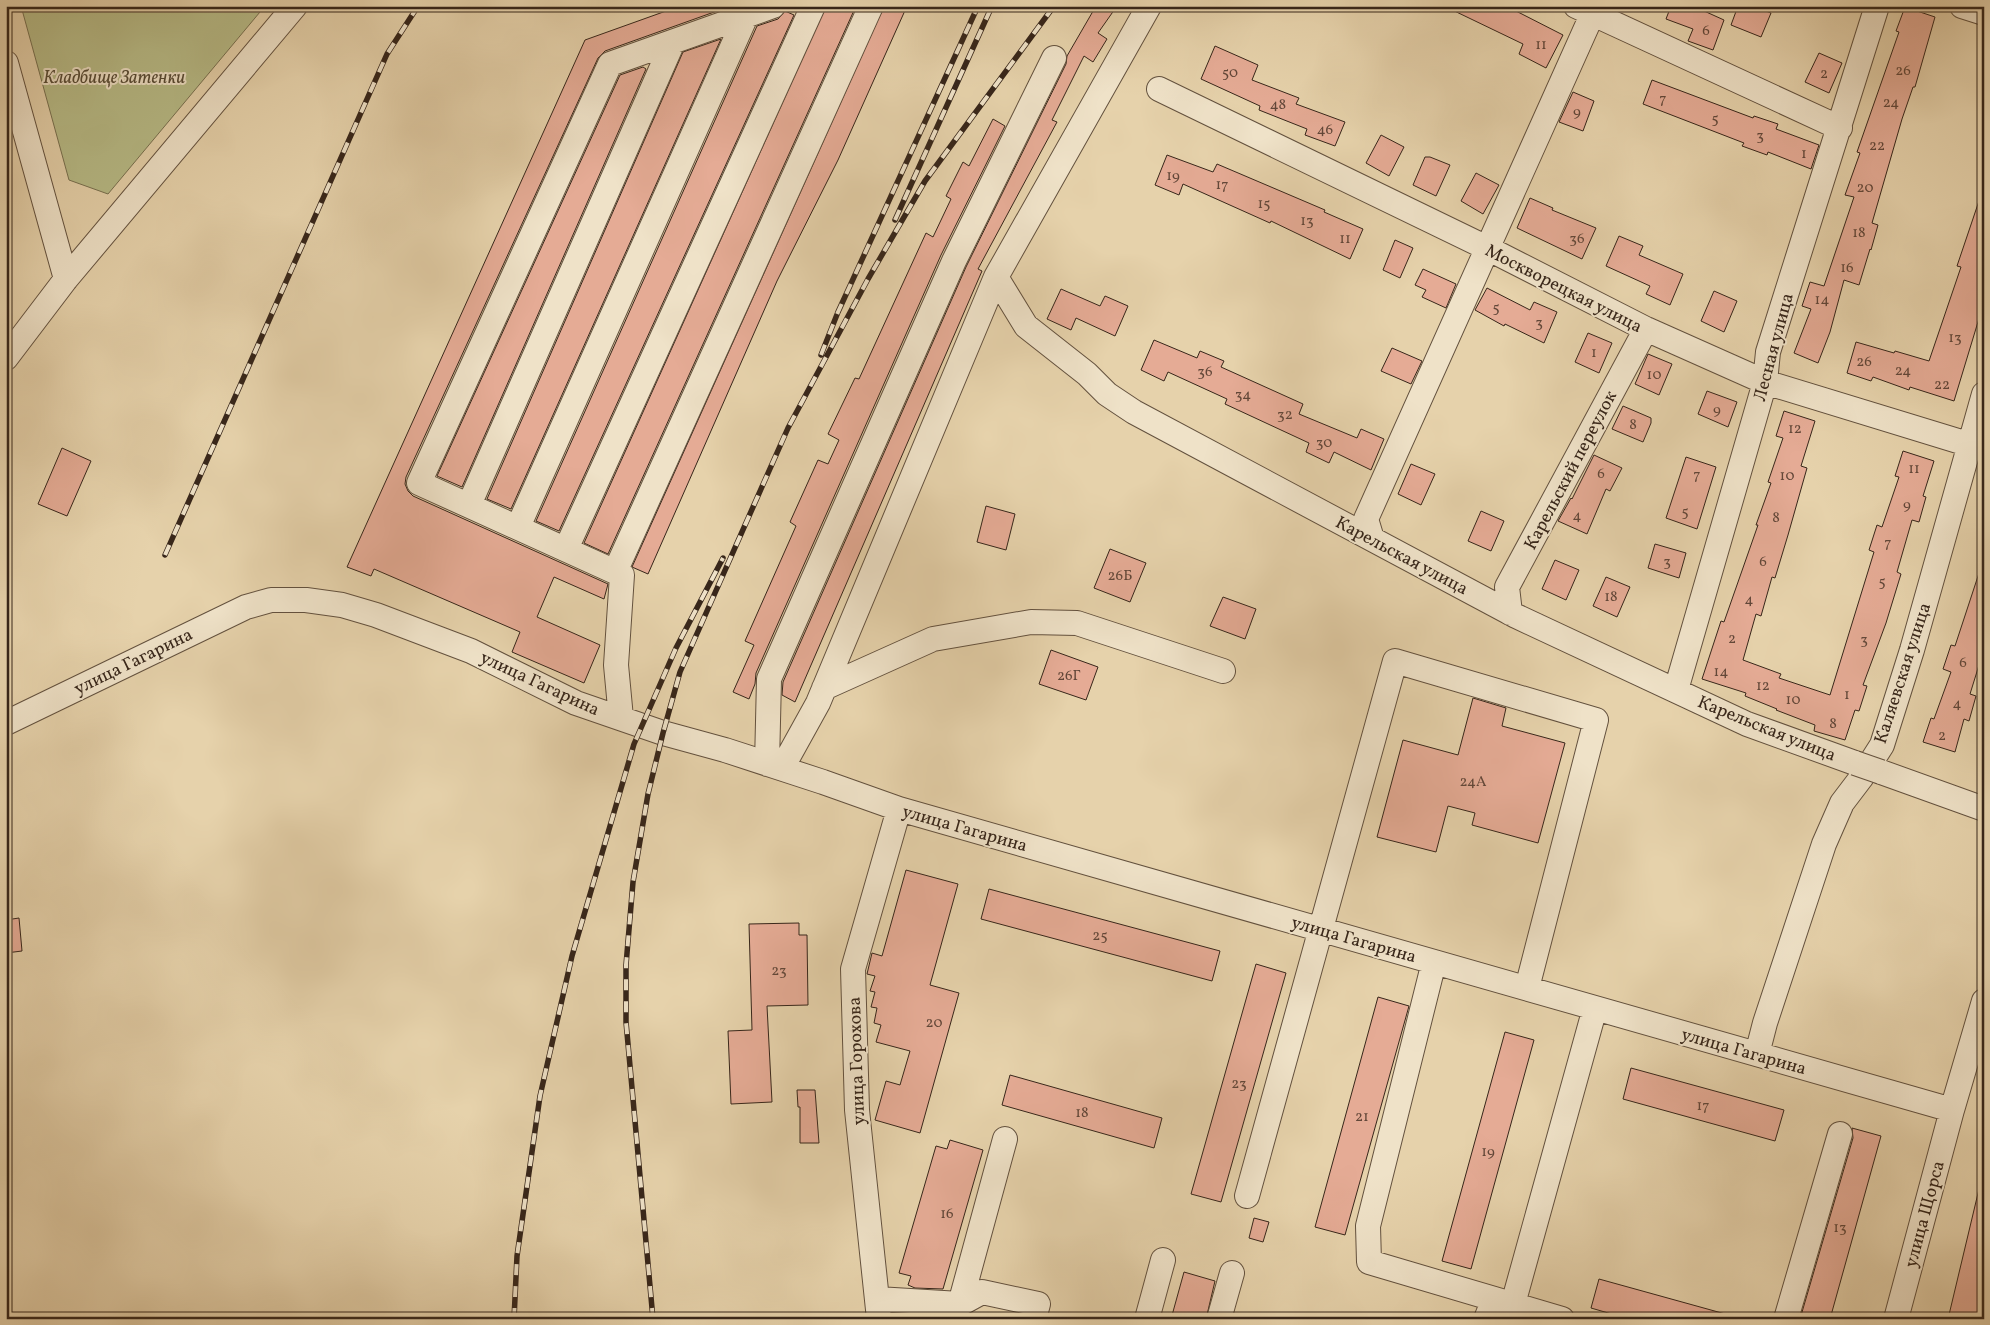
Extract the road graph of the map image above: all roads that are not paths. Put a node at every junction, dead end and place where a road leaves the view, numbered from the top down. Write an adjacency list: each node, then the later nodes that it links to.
1 (295, 6): 18 (street)
2 (773, 6): 10 (street)
3 (814, 6): 27 (street)
4 (871, 6): 28 (street)
5 (1149, 6): 17 (street)
6 (1877, 6): 15 (street, Лесная улица)
7 (1962, 6): 9 (street)
8 (1588, 9): 15 (street); 16 (street)
9 (1984, 13)
10 (746, 16): 11 (street); 25 (street)
11 (673, 42): 24 (street); 24 (street)
12 (1054, 58): 35 (street)
13 (6, 63): 18 (street)
14 (1159, 89): 16 (street, Москворецкая улица)
15 (1840, 128): 21 (street, Лесная улица)
16 (1487, 248): 19 (street, Москворецкая улица); 26 (street)
17 (996, 277): 26 (street, Карельская улица); 31 (street)
18 (66, 279): 20 (street)
19 (1646, 329): 21 (street, Москворецкая улица); 29 (street, Карельский переулок)
20 (6, 358)
21 (1765, 382): 23 (street, Москворецкая улица); 32 (street, Лесная улица)
22 (1984, 394): 23 (street, Каляевская улица)
23 (1977, 447): 43 (street, Каляевская улица)
24 (469, 505): 25 (street)
25 (518, 527): 27 (street)
26 (1372, 539): 29 (street, Карельская улица)
27 (566, 549): 28 (street)
28 (615, 572): 33 (street)
29 (1510, 613): 32 (street, Карельская улица)
30 (1223, 671): 31 (street)
31 (824, 688): 35 (street)
32 (1676, 690): 37 (street, Карельская улица, bridge)
33 (621, 718): 34 (street, улица Гагарина); 35 (street, улица Гагарина)
34 (6, 723)
35 (775, 766): 36 (street, улица Гагарина)
36 (899, 809): 38 (street, улица Гагарина); 52 (street, улица Горохова)
37 (1984, 809)
38 (1320, 930): 39 (street, улица Гагарина); 40 (street); 47 (street)
39 (1434, 962): 40 (street, улица Гагарина); 51 (street)
40 (1527, 988): 42 (street, улица Гагарина)
41 (1984, 1001): 44 (street, улица Щорса)
42 (1595, 1008): 43 (street, улица Гагарина); 51 (street)
43 (1757, 1054): 44 (street, улица Гагарина)
44 (1952, 1110): 58 (street, улица Щорса)
45 (1840, 1134): 57 (street)
46 (1005, 1139): 50 (street)
47 (1247, 1196)
48 (1163, 1260): 54 (street)
49 (1232, 1273): 55 (street)
50 (960, 1304): 52 (street); 53 (street)
51 (1498, 1307): 56 (street)
52 (878, 1309)
53 (1034, 1319)
54 (1147, 1319)
55 (1219, 1319)
56 (1562, 1319)
57 (1786, 1319)
58 (1896, 1319)

